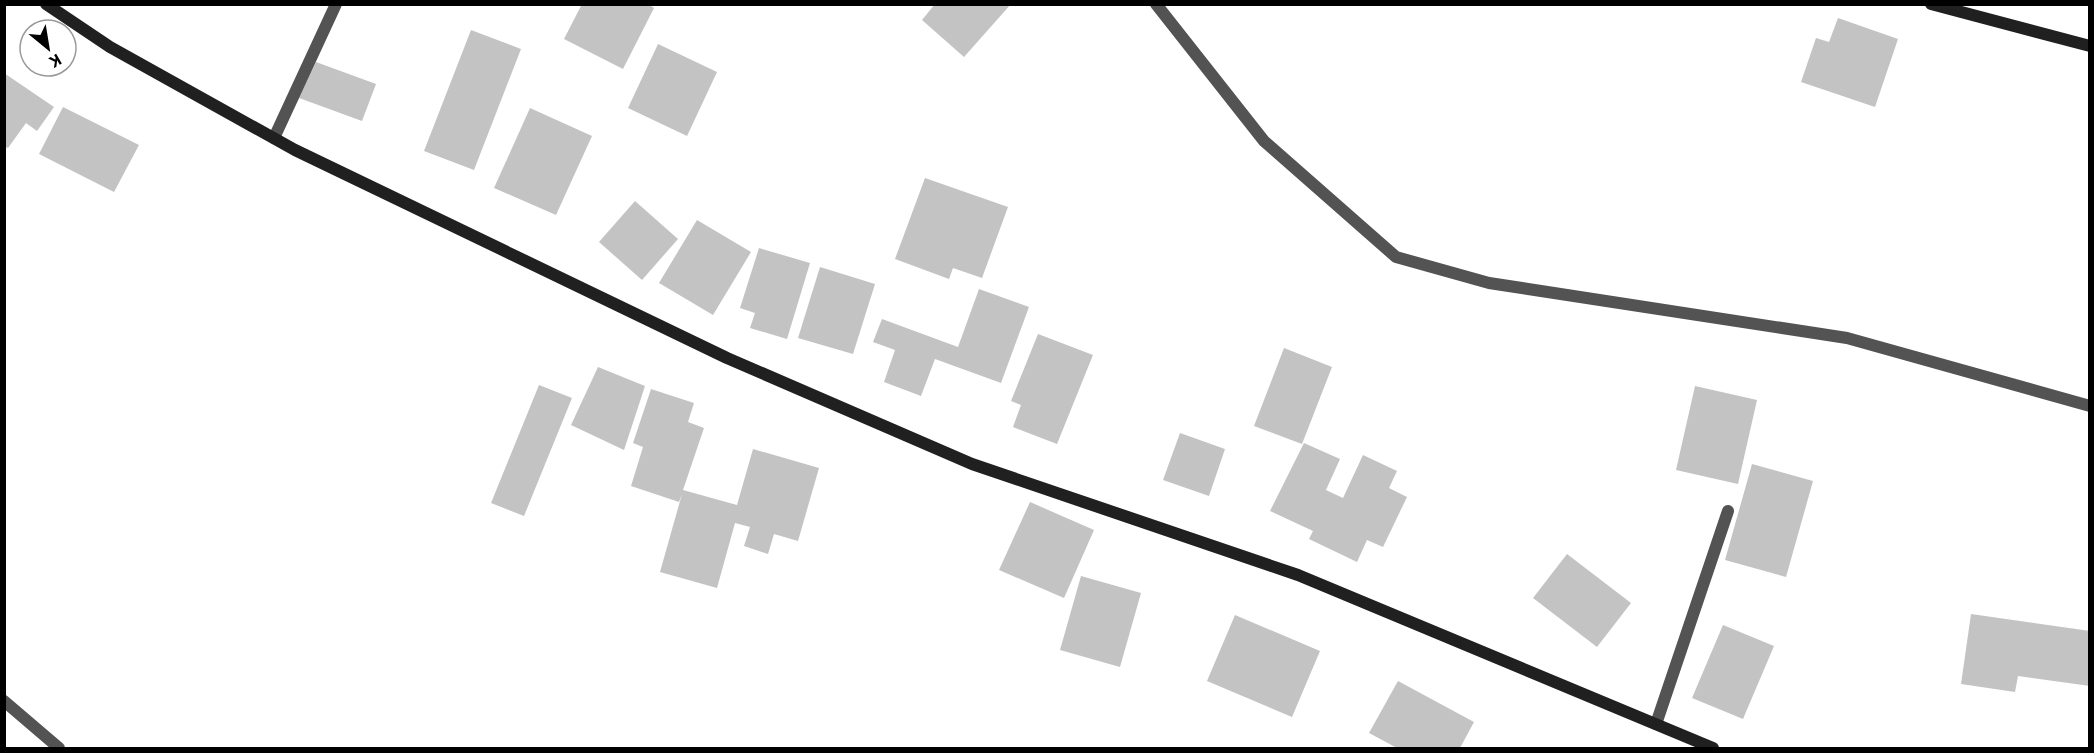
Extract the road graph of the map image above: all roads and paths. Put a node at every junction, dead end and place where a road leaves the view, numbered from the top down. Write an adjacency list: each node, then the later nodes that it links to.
1 (46, 4): 6 (street)
2 (336, 4): 6 (street)
3 (1156, 4): 7 (street)
4 (1937, 5): 5 (street)
5 (2090, 46)
6 (274, 138): 10 (street)
7 (2090, 406)
8 (1728, 511): 10 (street)
9 (4, 700): 11 (street)
10 (1656, 724): 12 (street)
11 (59, 748)
12 (1713, 748)

